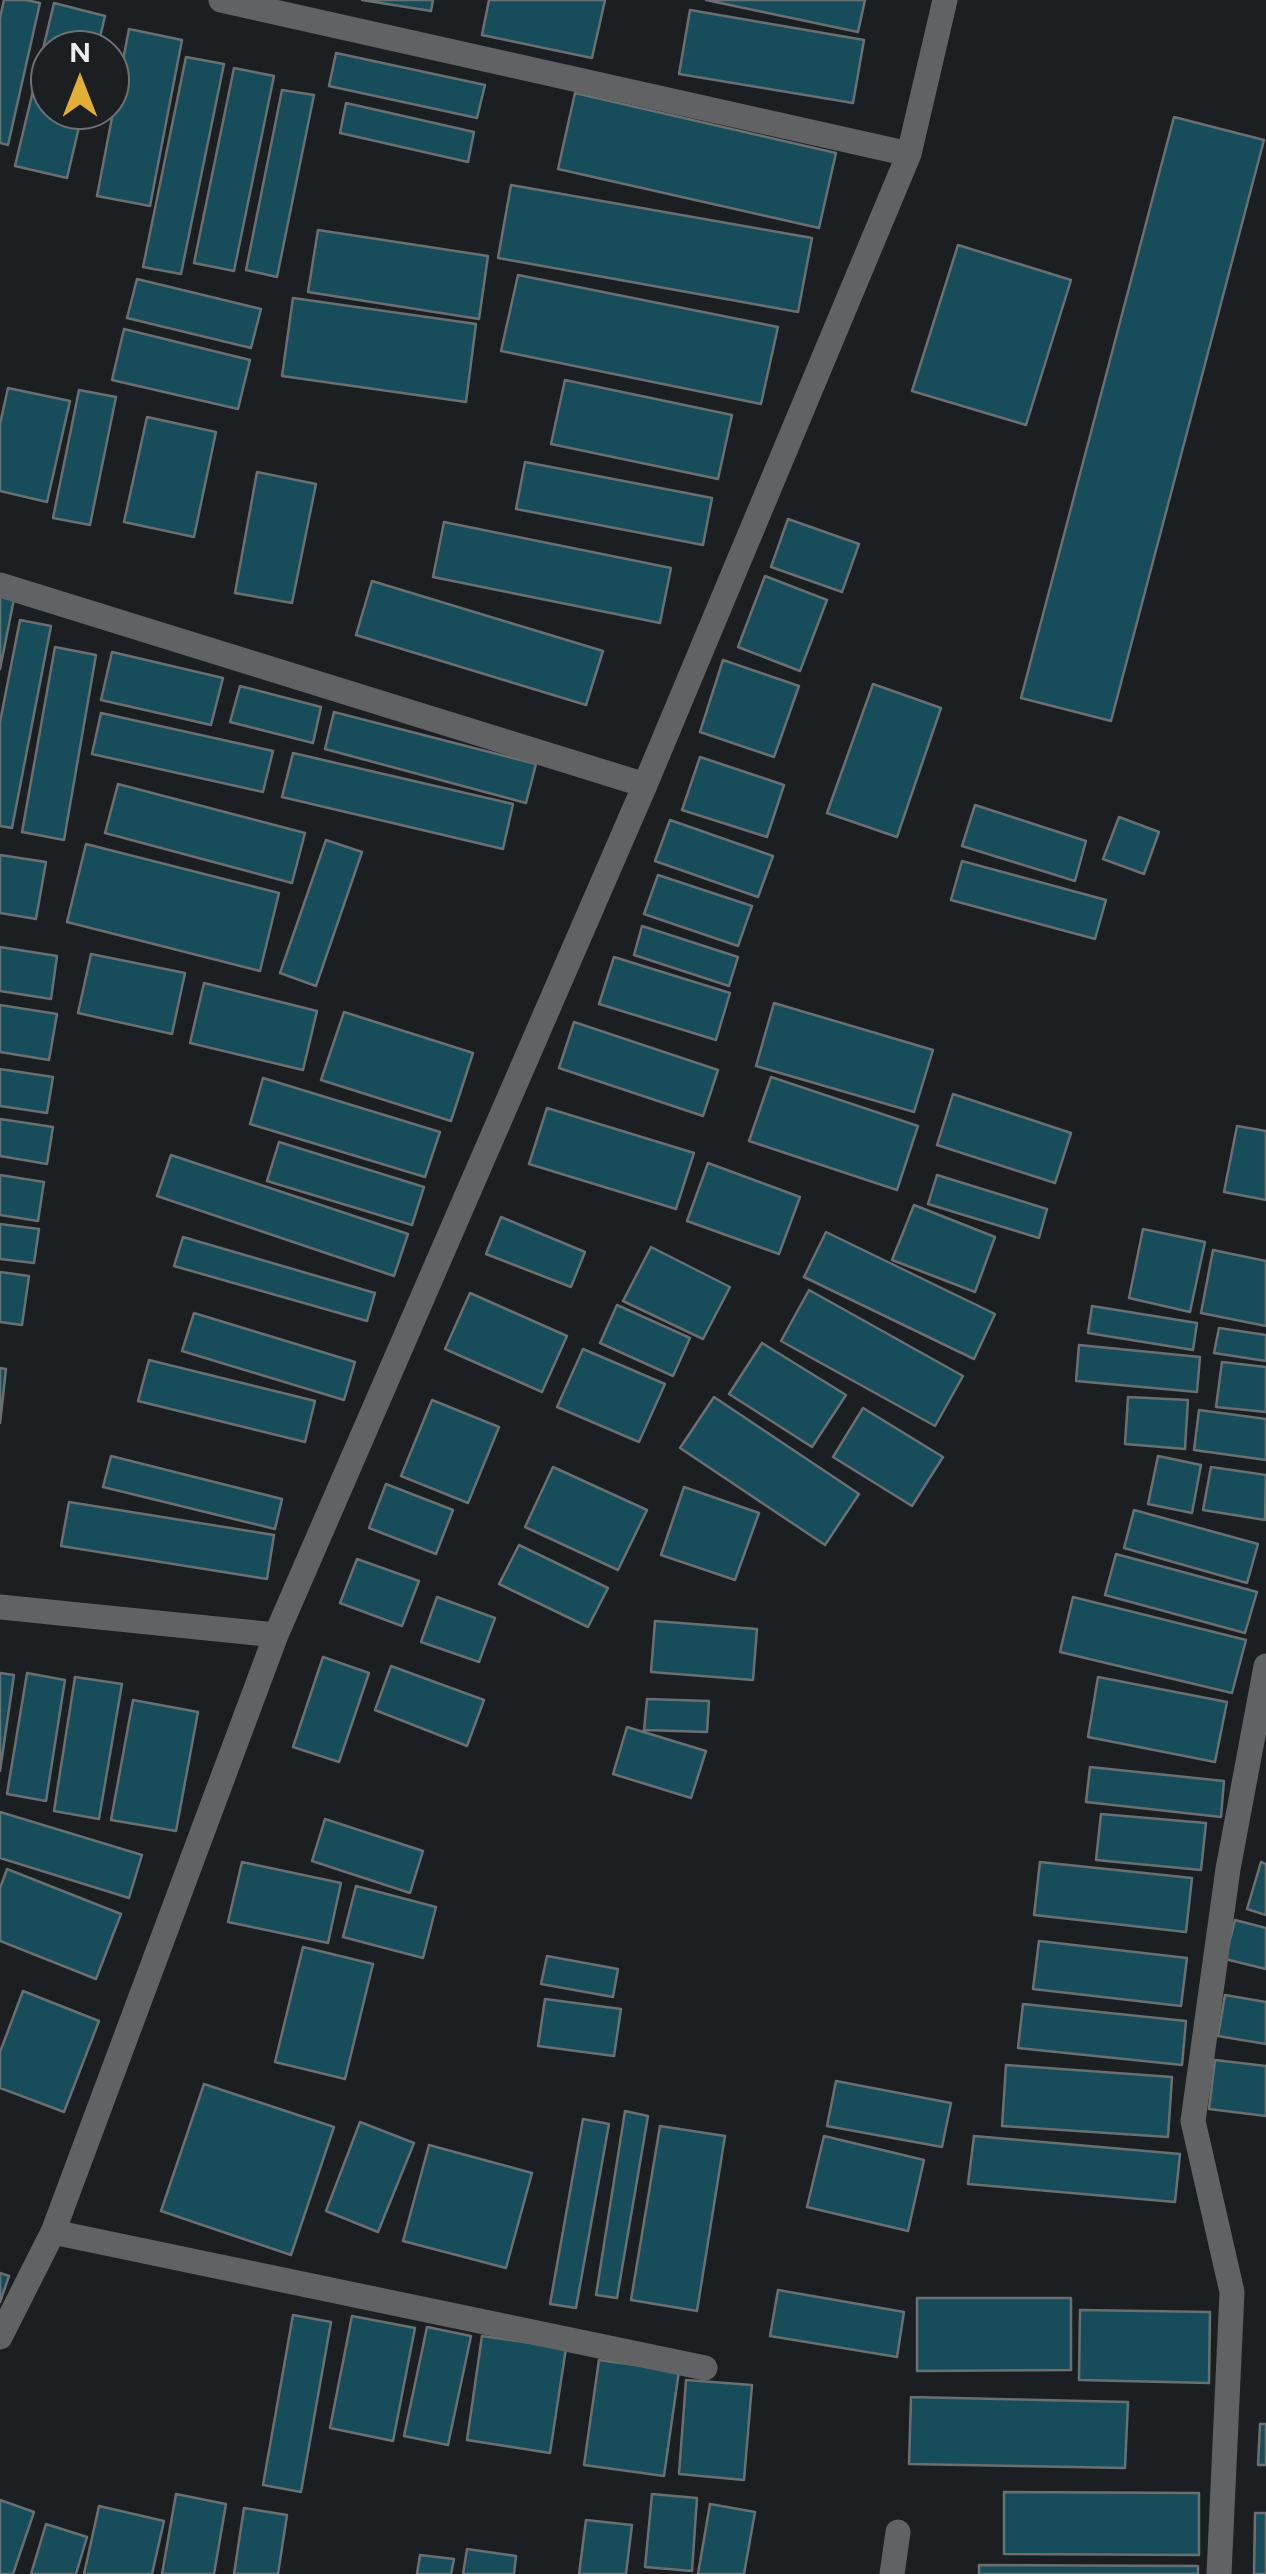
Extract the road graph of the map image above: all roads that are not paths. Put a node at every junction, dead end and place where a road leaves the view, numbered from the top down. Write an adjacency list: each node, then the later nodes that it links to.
1 (221, 0): 3 (street)
2 (945, 0): 3 (street)
3 (909, 154): 5 (street)
4 (0, 585): 5 (street)
5 (646, 785): 7 (street)
6 (0, 1607): 7 (street)
7 (276, 1635): 9 (street)
8 (1266, 1666): 14 (street)
9 (53, 2232): 10 (street); 11 (street)
10 (0, 2337)
11 (705, 2368)
12 (898, 2532): 13 (street)
13 (892, 2574)
14 (1219, 2574)

